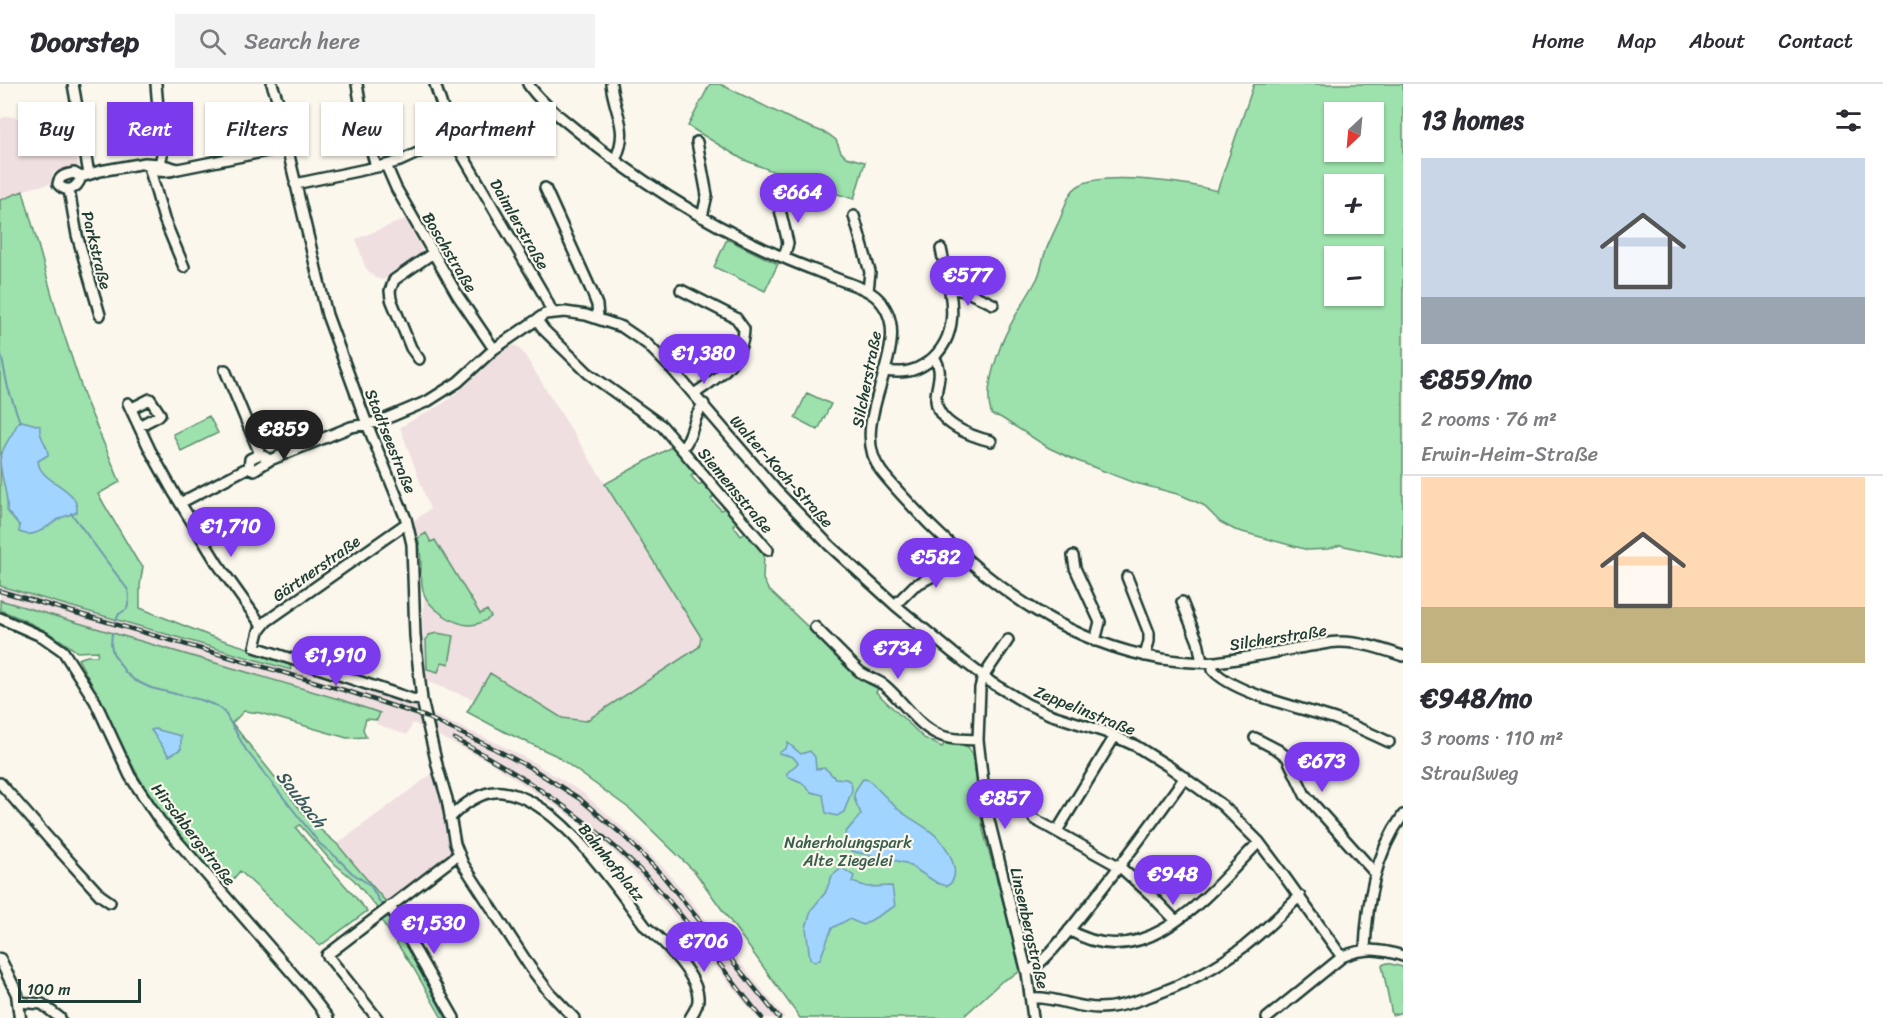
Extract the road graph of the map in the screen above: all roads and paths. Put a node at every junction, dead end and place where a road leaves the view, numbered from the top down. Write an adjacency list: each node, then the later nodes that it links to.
1 (73, 84): 22 (street)
2 (156, 84): 18 (street)
3 (266, 84): 9 (street, Stadtseestraße)
4 (272, 84): 10 (street, Stadtseestraße)
5 (357, 84): 20 (street, Boschstraße)
6 (435, 84): 11 (street, Daimlerstraße)
7 (528, 84): 17 (street, Silcherstraße)
8 (611, 84): 17 (street)
9 (274, 102)
10 (278, 102)
11 (441, 102)
12 (697, 142): 28 (street)
13 (415, 154): 20 (street)
14 (240, 156): 21 (street)
15 (288, 156): 23 (street, Stadtseestraße)
16 (463, 156): 37 (street, Daimlerstraße)
17 (615, 160): 28 (street, Silcherstraße)
18 (160, 164): 19 (street); 21 (street)
19 (148, 166): 21 (street); 22 (street); 32 (street)
20 (381, 166): 23 (street); 30 (street, Boschstraße)
21 (178, 168)
22 (86, 176): 26 (street); 26 (street, Parkstraße)
23 (295, 184): 48 (street, Stadtseestraße)
24 (545, 188): 39 (street)
25 (775, 189): 31 (street)
26 (69, 190): 38 (street, Parkstraße)
27 (854, 216): 35 (street)
28 (702, 217): 31 (street, Silcherstraße)
29 (941, 249): 33 (street)
30 (433, 254): 41 (street, Boschstraße); 43 (street)
31 (784, 258): 35 (street, Silcherstraße)
32 (184, 267)
33 (949, 288): 36 (street); 42 (street)
34 (681, 290): 46 (street)
35 (867, 291): 45 (street, Silcherstraße)
36 (993, 304)
37 (552, 312): 39 (street, Walter-Koch-Straße); 40 (street)
38 (100, 315)
39 (597, 317): 46 (street, Walter-Koch-Straße)
40 (537, 320): 41 (street); 51 (street, Siemensstraße)
41 (494, 349): 48 (street)
42 (934, 357): 45 (street); 50 (street)
43 (419, 360)
44 (225, 370): 52 (street)
45 (884, 371): 59 (street, Silcherstraße)
46 (694, 394): 47 (street, Walter-Koch-Straße)
47 (704, 404): 51 (street, Siemensstraße); 62 (street, Walter-Koch-Straße)
48 (367, 424): 53 (street); 56 (street, Stadtseestraße)
49 (139, 426): 49 (street); 55 (street)
50 (991, 441)
51 (682, 448): 57 (street, Siemensstraße)
52 (260, 454): 53 (street); 54 (street)
53 (270, 460): 54 (street)
54 (249, 467): 55 (street)
55 (180, 503): 64 (street)
56 (407, 523): 64 (street, Gärtnerstraße); 73 (street, Stadtseestraße)
57 (768, 550)
58 (1073, 556): 67 (street)
59 (965, 559): 62 (street); 67 (street, Silcherstraße)
60 (1127, 577): 68 (street)
61 (1182, 602): 70 (street)
62 (895, 605): 72 (street, Walter-Koch-Straße)
63 (0, 618): 104 (street, Hirschbergstraße)
64 (262, 626): 73 (street)
65 (815, 627): 76 (street)
66 (1008, 640): 72 (street, Linsenbergstraße)
67 (1095, 641): 68 (street, Silcherstraße)
68 (1145, 656): 70 (street, Silcherstraße)
69 (1403, 656): 71 (street, Silcherstraße)
70 (1202, 662): 71 (street, Silcherstraße)
71 (1213, 662): 77 (street)
72 (984, 677): 74 (street, Zeppelinstraße); 76 (street, Linsenbergstraße)
73 (422, 700): 80 (street, Stadtseestraße)
74 (1115, 736): 78 (street, Zeppelinstraße); 85 (street)
75 (1255, 738): 89 (street)
76 (978, 740): 99 (street, Linsenbergstraße)
77 (1389, 742)
78 (1185, 777): 86 (street, Zeppelinstraße); 88 (street)
79 (0, 783): 91 (street)
80 (447, 800): 81 (street, Bahnhofplatz); 83 (street, Stadtseestraße)
81 (469, 802): 83 (street, Bahnhofplatz); 108 (street, Bahnhofplatz)
82 (1403, 815): 89 (street)
83 (450, 818): 87 (street, Stadtseestraße)
84 (1034, 819): 85 (street)
85 (1057, 831): 88 (street)
86 (1258, 842): 90 (street, Zeppelinstraße); 93 (street)
87 (459, 855): 92 (street); 107 (street, Stadtseestraße)
88 (1120, 867): 93 (street); 94 (street)
89 (1376, 873): 95 (street)
90 (1300, 896): 97 (street, Zeppelinstraße); 100 (street)
91 (110, 902)
92 (386, 909): 105 (street); 106 (street)
93 (1176, 921): 94 (street)
94 (1069, 930): 99 (street)
95 (1365, 949): 96 (street); 97 (street)
96 (1403, 956)
97 (1342, 957): 110 (street)
98 (0, 959): 101 (street)
99 (1027, 973): 100 (street, Linsenbergstraße)
100 (1031, 998): 109 (street, Linsenbergstraße)
101 (18, 1002): 102 (street); 103 (street)
102 (20, 1018)
103 (60, 1018)
104 (328, 1018)
105 (377, 1018)
106 (454, 1018)
107 (574, 1018)
108 (690, 1018)
109 (1033, 1018)
110 (1267, 1018)

